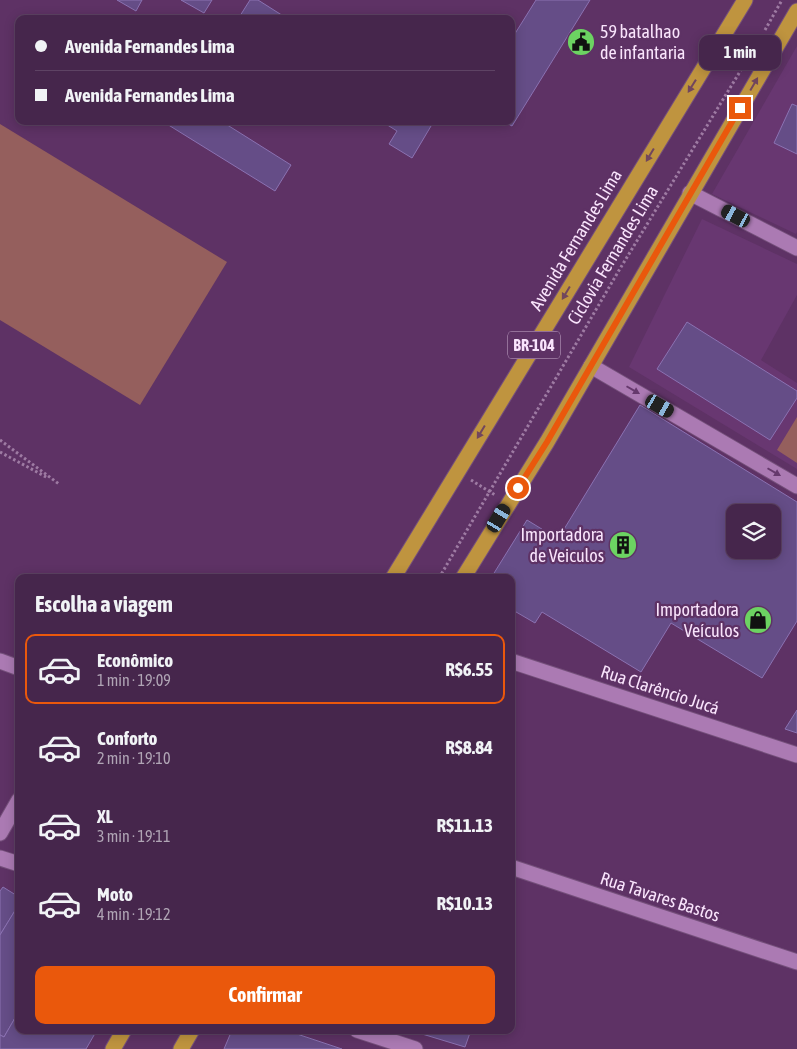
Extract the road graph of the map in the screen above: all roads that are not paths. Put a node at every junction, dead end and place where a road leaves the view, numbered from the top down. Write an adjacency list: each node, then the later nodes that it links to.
1 (745, 0): 7 (highway, Avenida Fernandes Lima / BR-104, one-way to 7)
2 (797, 11): 3 (highway, one-way to 2)
3 (690, 193): 4 (street); 5 (highway)
4 (797, 248)
5 (592, 366): 6 (street, one-way to 6); 8 (highway)
6 (797, 486)
7 (395, 574)
8 (465, 574)
9 (0, 661): 11 (street)
10 (515, 662): 12 (street, Rua Clarêncio Jucá)
11 (15, 667)
12 (797, 755)
13 (15, 807): 14 (street)
14 (0, 834)
15 (0, 858): 16 (street)
16 (15, 863)
17 (515, 868): 18 (street, Rua Tavares Bastos)
18 (797, 962)
19 (122, 1034): 22 (highway)
20 (190, 1034): 23 (highway)
21 (369, 1034): 24 (street)
22 (113, 1049)
23 (181, 1049)
24 (415, 1049)

